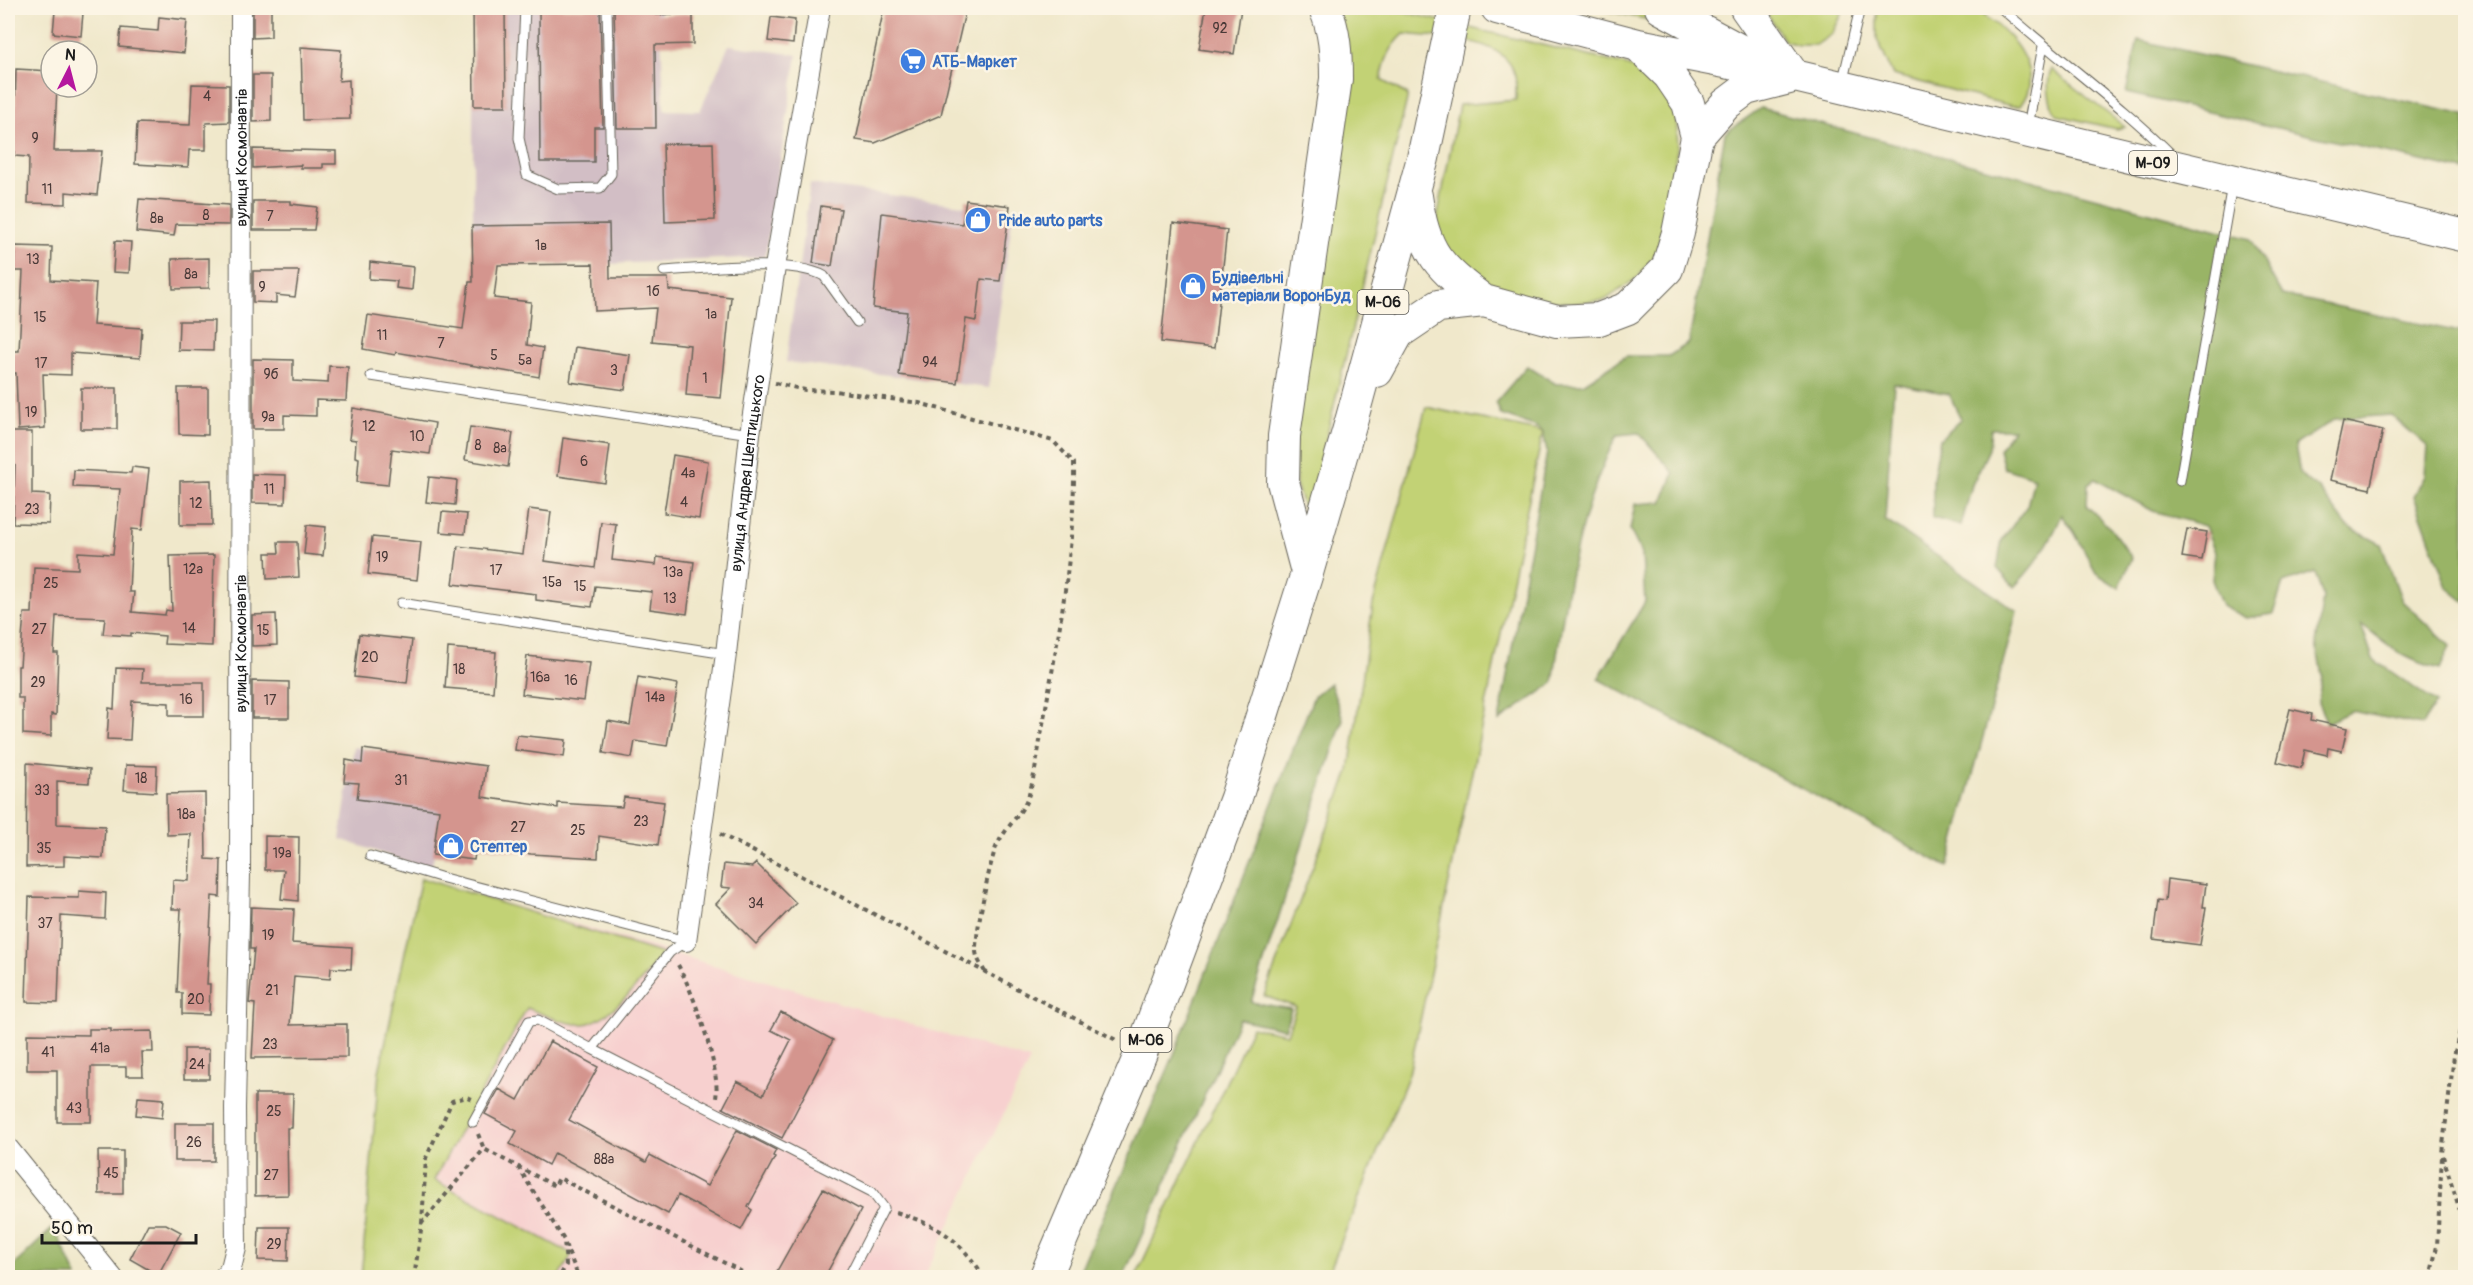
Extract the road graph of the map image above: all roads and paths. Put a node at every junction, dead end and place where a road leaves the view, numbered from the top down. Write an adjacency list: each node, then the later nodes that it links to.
1 (241, 8): 55 (street, вулиця Космонавтів)
2 (525, 8): 3 (lane)
3 (607, 8)
4 (820, 8): 22 (street, вулиця Андрея Шептицького)
5 (1325, 8): 31 (highway)
6 (1455, 8): 20 (highway, М-06)
7 (1497, 8): 12 (highway, М-09)
8 (1661, 8): 14 (highway, М-09)
9 (1746, 8): 14 (highway)
10 (1860, 8): 15 (lane)
11 (2001, 8): 13 (lane)
12 (1638, 45): 14 (highway, М-09); 17 (highway)
13 (2043, 46): 16 (lane); 18 (lane)
14 (1788, 75): 15 (highway, М-09); 17 (highway)
15 (1841, 89): 16 (highway, М-09)
16 (2026, 133): 18 (highway, М-09)
17 (1697, 137): 24 (highway)
18 (2189, 172): 19 (highway, М-09)
19 (2233, 182): 21 (highway, М-09); 30 (lane)
20 (1415, 186): 24 (highway); 28 (highway, М-06)
21 (2466, 236)
22 (775, 267): 23 (lane); 25 (lane); 27 (street, вулиця Андрея Шептицького)
23 (664, 271)
24 (1484, 302): 28 (highway)
25 (857, 322)
26 (371, 376): 29 (lane)
27 (760, 379): 29 (street, вулиця Андрея Шептицького); 38 (path)
28 (1352, 417): 31 (highway, М-06)
29 (750, 434): 33 (street, вулиця Андрея Шептицького)
30 (2180, 482)
31 (1307, 573): 41 (highway, М-06)
32 (402, 603): 33 (lane)
33 (726, 654): 34 (street, вулиця Андрея Шептицького)
34 (704, 825): 36 (street, вулиця Андрея Шептицького); 38 (path)
35 (370, 856): 36 (lane)
36 (686, 941): 37 (lane)
37 (670, 952): 40 (lane); 43 (path)
38 (985, 972): 41 (path)
39 (2466, 1005): 47 (path)
40 (592, 1049): 42 (lane); 43 (lane)
41 (1141, 1053): 61 (highway, М-06)
42 (483, 1103): 44 (lane); 50 (path)
43 (713, 1110): 49 (lane)
44 (473, 1122): 46 (path)
45 (8, 1148): 54 (street)
46 (484, 1149): 48 (path); 50 (path)
47 (2442, 1153): 51 (path); 62 (path)
48 (517, 1166): 52 (path); 59 (path)
49 (884, 1208): 53 (path); 60 (lane)
50 (422, 1223): 56 (path)
51 (2466, 1230)
52 (564, 1240): 57 (path); 58 (path)
53 (981, 1272)
54 (112, 1278)
55 (223, 1278)
56 (414, 1278)
57 (559, 1278)
58 (579, 1278)
59 (754, 1278)
60 (848, 1278)
61 (1045, 1278)
62 (2430, 1278)

